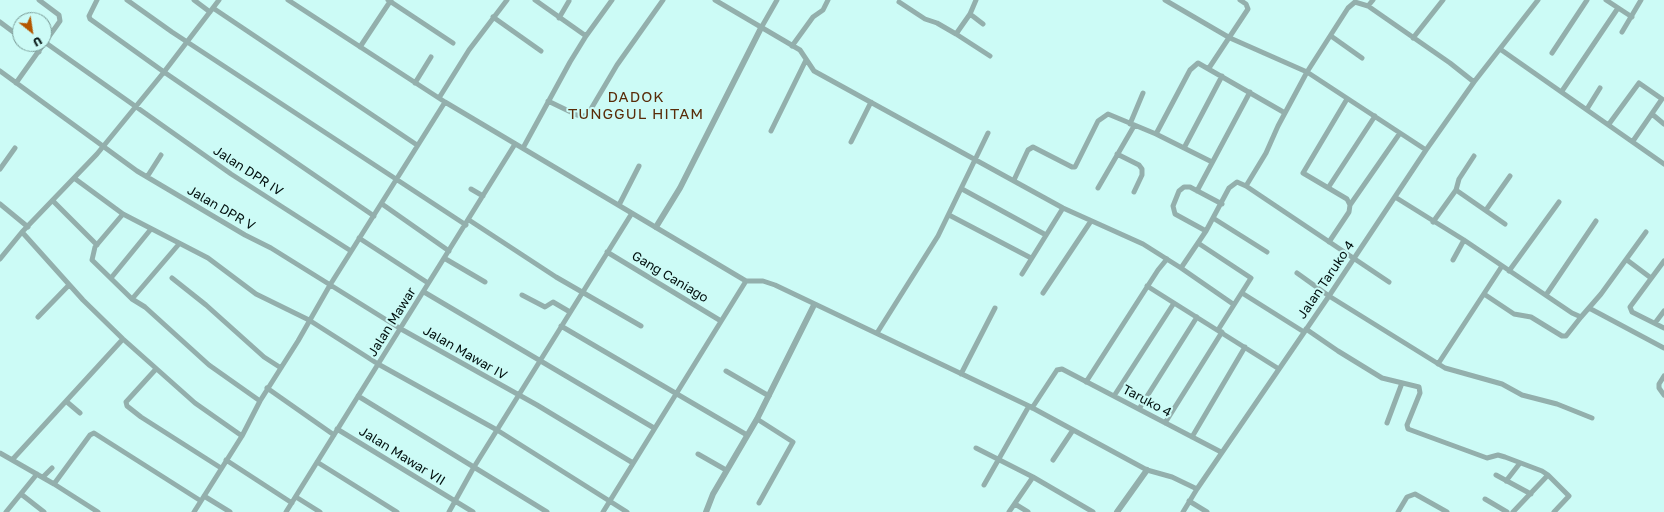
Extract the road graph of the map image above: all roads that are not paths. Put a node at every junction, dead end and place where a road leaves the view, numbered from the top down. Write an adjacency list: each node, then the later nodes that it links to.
1 (39, 0): 38 (street)
2 (97, 0): 59 (street)
3 (128, 0): 44 (street)
4 (194, 0): 28 (street)
5 (219, 0): 28 (street)
6 (288, 0): 48 (street)
7 (390, 0): 45 (street); 48 (street)
8 (507, 0): 30 (street)
9 (535, 0): 32 (street)
10 (611, 0): 40 (street)
11 (663, 0): 71 (street)
12 (715, 0): 35 (street)
13 (777, 0): 35 (street)
14 (828, 0): 46 (street)
15 (976, 0): 29 (street)
16 (1165, 0): 42 (street)
17 (1240, 0): 42 (street)
18 (1373, 0): 26 (street)
19 (1443, 0): 43 (street)
20 (1538, 0): 49 (street, Jalan Taruko 4)
21 (1587, 0): 52 (street)
22 (1606, 0): 27 (street)
23 (1641, 0): 31 (street)
24 (569, 1): 32 (street)
25 (899, 2): 39 (street)
26 (1368, 6): 41 (street); 43 (street)
27 (1618, 8): 31 (street); 66 (street)
28 (211, 10): 44 (street); 89 (street)
29 (970, 14): 34 (street); 39 (street)
30 (493, 17): 50 (street); 69 (street)
31 (1632, 17): 37 (street)
32 (559, 18): 40 (street)
33 (0, 22): 36 (street)
34 (983, 24)
35 (761, 28): 46 (street); 138 (street)
36 (12, 32)
37 (1622, 32)
38 (52, 33)
39 (956, 34): 53 (street)
40 (586, 36): 71 (street)
41 (1331, 36): 55 (street); 60 (street)
42 (1230, 38): 57 (street); 60 (street)
43 (1413, 38): 63 (street)
44 (187, 42): 59 (street); 106 (street)
45 (453, 43)
46 (792, 46): 56 (street)
47 (52, 47): 74 (street, Jalan DPR IV)
48 (360, 47): 62 (street)
49 (1500, 48): 63 (street, Jalan Taruko 4); 66 (street)
50 (541, 51)
51 (39, 52): 64 (street)
52 (1552, 53)
53 (990, 56)
54 (431, 57): 62 (street)
55 (1362, 58)
56 (806, 60): 73 (street); 82 (street)
57 (1209, 68): 61 (street); 85 (street)
58 (0, 71): 64 (street, Jalan DPR V)
59 (164, 72): 74 (street); 130 (street)
60 (1306, 72): 70 (street); 76 (street)
61 (1222, 76): 67 (street); 93 (street)
62 (415, 82): 69 (street)
63 (1474, 82): 94 (street, Jalan Taruko 4)
64 (16, 83): 90 (street, Jalan DPR V)
65 (1600, 88): 75 (street)
66 (1562, 91): 75 (street)
67 (1250, 92): 76 (street); 99 (street)
68 (1143, 94): 81 (street)
69 (439, 98): 72 (street)
70 (1347, 99): 78 (street); 110 (street)
71 (548, 101): 92 (street)
72 (445, 102): 88 (street); 89 (street)
73 (871, 102): 87 (street); 98 (street)
74 (135, 106): 90 (street); 150 (street, Jalan DPR IV)
75 (1586, 109): 79 (street)
76 (1285, 113): 108 (street)
77 (1652, 114): 79 (street); 80 (street); 86 (street)
78 (1375, 116): 84 (street); 110 (street)
79 (1609, 124): 86 (street)
80 (1664, 124)
81 (1132, 125): 85 (street); 95 (street); 107 (street)
82 (771, 131)
83 (988, 133): 98 (street)
84 (1400, 133): 94 (street); 124 (street)
85 (1156, 134): 93 (street)
86 (1633, 141): 100 (street)
87 (851, 142)
88 (515, 144): 92 (street); 116 (street, Jalan Mawar)
89 (417, 145): 106 (street)
90 (102, 147): 104 (street, Jalan DPR V); 105 (street)
91 (15, 148): 102 (street)
92 (523, 148): 123 (street)
93 (1184, 148): 99 (street)
94 (1426, 150): 117 (street, Jalan Taruko 4)
95 (1117, 154): 109 (street); 115 (street)
96 (161, 155): 104 (street)
97 (1474, 156): 113 (street)
98 (974, 160): 107 (street); 112 (street)
99 (1212, 162): 114 (street)
100 (1664, 164)
101 (639, 166): 123 (street)
102 (0, 169)
103 (1510, 176): 126 (street)
104 (147, 177): 175 (street, Jalan DPR V)
105 (74, 178): 118 (street); 128 (street)
106 (396, 180): 121 (street); 135 (street)
107 (1014, 180): 125 (street)
108 (1246, 186): 122 (street); 146 (street)
109 (1098, 188)
110 (1328, 188): 124 (street)
111 (471, 189): 116 (street)
112 (962, 189): 129 (street); 143 (street)
113 (1456, 190): 126 (street); 134 (street)
114 (1198, 191): 122 (street); 140 (street)
115 (1134, 192)
116 (483, 196): 135 (street, Jalan Mawar)
117 (1395, 197): 134 (street); 156 (street, Jalan Taruko 4)
118 (53, 201): 137 (street); 149 (street)
119 (1559, 202): 164 (street)
120 (0, 204): 137 (street)
121 (382, 204): 130 (street); 151 (street)
122 (1222, 204): 131 (street)
123 (619, 205): 127 (street)
124 (1350, 205): 146 (street)
125 (1063, 208): 132 (street); 143 (street)
126 (1486, 210): 136 (street)
127 (632, 213): 138 (street); 152 (street)
128 (123, 214): 139 (street); 149 (street)
129 (949, 215): 155 (street); 205 (street)
130 (374, 216): 144 (street)
131 (1213, 218): 140 (street); 153 (street)
132 (1092, 221): 158 (street); 180 (street)
133 (1596, 221): 183 (street)
134 (1433, 222): 145 (street)
135 (467, 223): 151 (street, Jalan Mawar); 177 (street)
136 (1506, 224)
137 (28, 227): 141 (street)
138 (656, 227): 170 (street)
139 (151, 229): 147 (street); 167 (street)
140 (1206, 231): 148 (street)
141 (22, 232): 157 (street); 174 (street)
142 (1646, 232): 160 (street)
143 (1046, 234): 155 (street)
144 (359, 238): 150 (street); 173 (street)
145 (1464, 240): 159 (street); 162 (street)
146 (1330, 242): 156 (street)
147 (179, 244): 185 (street); 196 (street)
148 (1198, 244): 163 (street); 179 (street)
149 (97, 245): 167 (street)
150 (351, 251): 175 (street)
151 (449, 251): 154 (street, Jalan Mawar)
152 (607, 252): 177 (street); 197 (street, Gang Caniago)
153 (1267, 252)
154 (444, 258): 171 (street); 173 (street, Jalan Mawar)
155 (1031, 258): 166 (street)
156 (1353, 258): 172 (street); 184 (street, Jalan Taruko 4)
157 (0, 259)
158 (1167, 259): 163 (street); 176 (street)
159 (1453, 260)
160 (1627, 260): 169 (street); 190 (street)
161 (1664, 261): 169 (street)
162 (1502, 266): 164 (street); 181 (street)
163 (1181, 268): 187 (street)
164 (1509, 271): 183 (street)
165 (1297, 273): 184 (street)
166 (1022, 274)
167 (111, 278): 185 (street)
168 (172, 278): 212 (street)
169 (1651, 278): 198 (street)
170 (746, 281): 188 (street); 197 (street)
171 (485, 282)
172 (1389, 282)
173 (428, 283): 178 (street, Jalan Mawar)
174 (69, 285): 193 (street); 206 (street)
175 (330, 285): 196 (street); 202 (street, Jalan DPR V)
176 (1147, 286): 186 (street); 218 (street)
177 (582, 291): 192 (street); 200 (street)
178 (424, 292): 202 (street, Jalan Mawar); 209 (street)
179 (1242, 292): 187 (street); 204 (street)
180 (1043, 293)
181 (1484, 294): 195 (street); 211 (street)
182 (522, 295): 192 (street)
183 (1546, 295): 195 (street)
184 (1329, 296): 204 (street, Jalan Taruko 4); 211 (street)
185 (132, 299): 227 (street)
186 (1174, 303): 194 (street); 226 (street)
187 (1234, 304): 203 (street)
188 (814, 305): 205 (street); 225 (street)
189 (995, 308): 216 (street)
190 (1589, 308): 195 (street); 208 (street)
191 (1664, 311): 198 (street)
192 (570, 312): 199 (street)
193 (38, 317)
194 (1196, 317): 203 (street); 230 (street)
195 (1581, 317)
196 (309, 320): 210 (street); 212 (street)
197 (721, 321): 221 (street)
198 (1655, 323): 201 (street)
199 (561, 326): 209 (street); 221 (street)
200 (641, 326)
201 (1664, 328)
202 (401, 329): 210 (street, Jalan Mawar); 224 (street, Jalan Mawar IV)
203 (1220, 331): 207 (street); 234 (street)
204 (1305, 331): 214 (street, Jalan Taruko 4); 219 (street)
205 (877, 333): 216 (street)
206 (123, 339): 213 (street); 228 (street)
207 (1245, 347): 214 (street); 243 (street)
208 (1664, 348)
209 (541, 361): 224 (street); 236 (street)
210 (378, 364): 223 (street, Jalan Mawar); 238 (street)
211 (1438, 364): 232 (street)
212 (280, 368): 220 (street)
213 (156, 369): 242 (street); 257 (street)
214 (1279, 369): 246 (street, Jalan Taruko 4)
215 (726, 371): 225 (street)
216 (961, 374): 229 (street)
217 (1664, 376): 222 (street)
218 (1086, 382): 226 (street, Taruko 4); 229 (street, Taruko 4)
219 (1402, 383): 235 (street); 254 (street)
220 (267, 388): 227 (street); 240 (street)
221 (676, 393): 236 (street); 241 (street)
222 (1664, 395)
223 (358, 396): 237 (street, Jalan Mawar); 255 (street)
224 (518, 396): 238 (street); 253 (street, Jalan Mawar IV)
225 (769, 396): 233 (street)
226 (1114, 396): 230 (street, Taruko 4)
227 (260, 401): 242 (street)
228 (67, 402): 231 (street); 249 (street)
229 (1030, 407): 239 (street); 248 (street)
230 (1139, 409): 234 (street, Taruko 4)
231 (80, 413)
232 (1592, 418)
233 (757, 419): 241 (street); 277 (street)
234 (1165, 423): 243 (street, Taruko 4)
235 (1387, 423)
236 (654, 428): 253 (street)
237 (337, 429): 240 (street, Jalan Mawar); 276 (street, Jalan Mawar VII)
238 (497, 430): 255 (street); 274 (street)
239 (1073, 430): 251 (street); 259 (street)
240 (334, 435): 252 (street, Jalan Mawar)
241 (747, 435): 258 (street)
242 (242, 436): 250 (street)
243 (1192, 437): 246 (street, Taruko 4)
244 (976, 448): 248 (street)
245 (0, 452): 249 (street)
246 (1222, 452): 268 (street, Jalan Taruko 4)
247 (698, 454): 258 (street)
248 (999, 459): 264 (street); 267 (street)
249 (12, 460): 260 (street)
250 (226, 460): 257 (street); 279 (street)
251 (1053, 460)
252 (317, 462): 272 (street, Jalan Mawar); 289 (street)
253 (633, 463): 274 (street)
254 (1520, 463): 262 (street); 265 (street)
255 (474, 467): 276 (street); 292 (street)
256 (52, 468): 263 (street)
257 (221, 468): 271 (street)
258 (726, 470): 295 (street)
259 (1147, 470): 268 (street); 299 (street)
260 (37, 474): 263 (street); 269 (street)
261 (1496, 475): 265 (street)
262 (1548, 475): 270 (street); 306 (street)
263 (43, 477): 266 (street)
264 (1033, 477): 280 (street); 298 (street)
265 (1506, 481): 270 (street)
266 (54, 484): 275 (street); 281 (street)
267 (984, 485)
268 (1197, 489): 278 (street, Jalan Taruko 4)
269 (21, 494): 282 (street); 283 (street)
270 (1531, 494): 305 (street)
271 (204, 496): 275 (street); 286 (street)
272 (296, 497): 279 (street, Jalan Mawar); 288 (street)
273 (1485, 499): 304 (street)
274 (609, 501): 293 (street); 294 (street)
275 (201, 502): 285 (street)
276 (455, 502): 290 (street); 291 (street, Jalan Mawar VII)
277 (759, 502)
278 (1190, 502): 300 (street, Jalan Taruko 4); 301 (street)
279 (292, 503): 287 (street, Jalan Mawar)
280 (1014, 504): 296 (street); 297 (street)
281 (89, 510): 284 (street)
282 (6, 512)
283 (44, 512)
284 (98, 512)
285 (194, 512)
286 (230, 512)
287 (286, 512)
288 (320, 512)
289 (397, 512)
290 (449, 512)
291 (473, 512)
292 (547, 512)
293 (603, 512)
294 (627, 512)
295 (706, 512)
296 (1009, 512)
297 (1028, 512)
298 (1093, 512)
299 (1117, 512)
300 (1183, 512)
301 (1207, 512)
302 (1398, 512): 303 (street)
303 (1447, 512)
304 (1507, 512)
305 (1514, 512)
306 (1554, 512)

